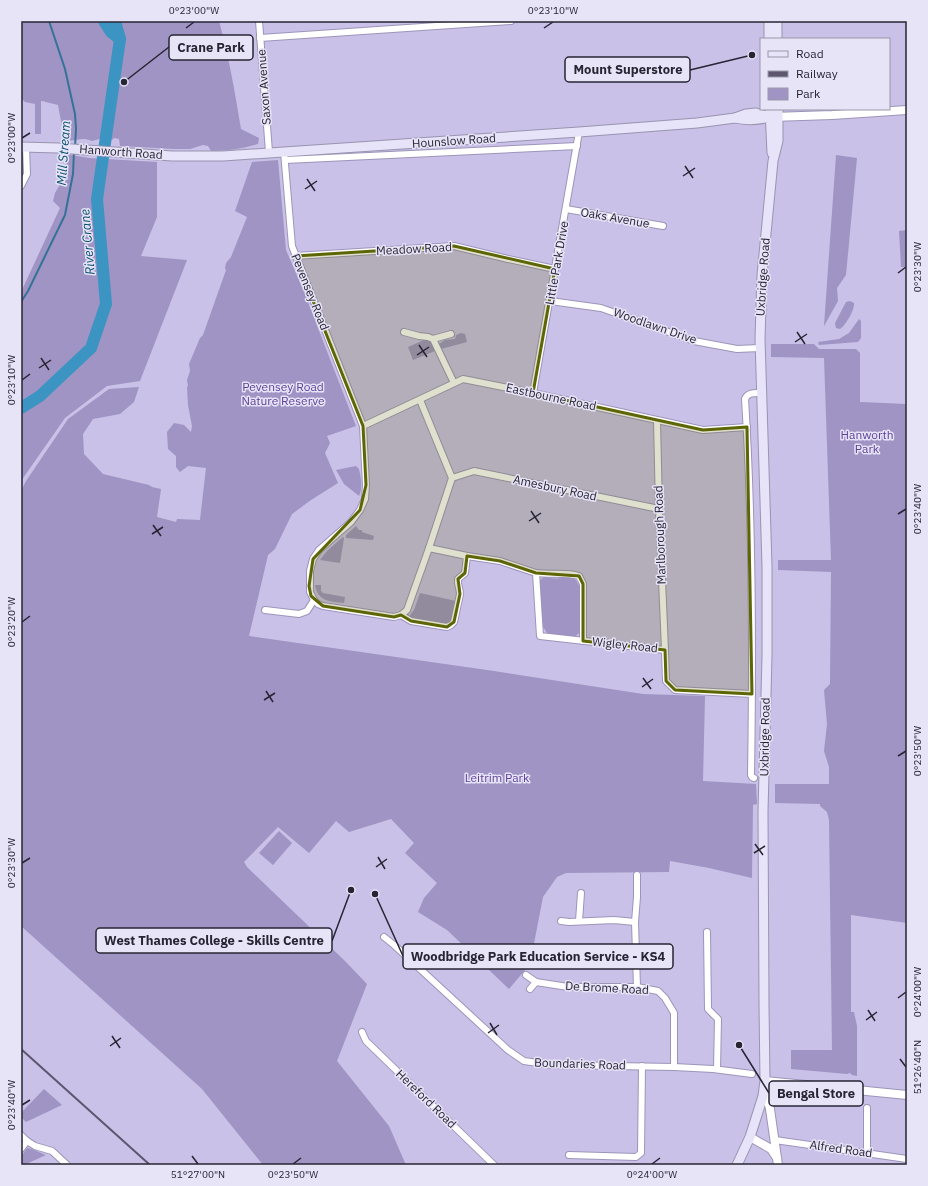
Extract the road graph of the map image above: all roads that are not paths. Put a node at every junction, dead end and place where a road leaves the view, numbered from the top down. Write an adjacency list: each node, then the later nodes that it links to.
1 (259, 21): 5 (street, Saxon Avenue)
2 (511, 21): 5 (street)
3 (769, 21): 6 (main road)
4 (777, 21): 7 (main road)
5 (260, 38): 13 (street, Saxon Avenue)
6 (769, 38)
7 (777, 38)
8 (907, 110): 9 (main road, Hounslow Road)
9 (774, 113): 10 (main road, Hounslow Road); 25 (main road, Uxbridge Road)
10 (579, 132): 11 (street, Little Park Drive); 15 (main road, Hounslow Road)
11 (577, 146): 15 (street); 17 (street, Little Park Drive)
12 (24, 147): 14 (main road, Hanworth Road); 16 (street)
13 (269, 152): 14 (main road, Hounslow Road); 15 (main road, Hounslow Road)
14 (172, 156)
15 (285, 156): 19 (street, Pevensey Road)
16 (21, 186)
17 (566, 209): 18 (street, Oaks Avenue); 20 (street, Little Park Drive)
18 (663, 226)
19 (295, 256): 20 (street, Meadow Road); 31 (street, Pevensey Road)
20 (555, 269): 21 (street, Little Park Drive)
21 (550, 301): 25 (street, Woodlawn Drive); 27 (street, Little Park Drive)
22 (404, 332): 24 (street)
23 (451, 334): 24 (street)
24 (433, 339): 26 (street)
25 (760, 348): 28 (main road, Uxbridge Road)
26 (454, 383): 27 (street, Eastbourne Road); 29 (street, Eastbourne Road)
27 (533, 393): 30 (street, Eastbourne Road)
28 (761, 393): 32 (street, Uxbridge Road); 63 (main road, Uxbridge Road)
29 (420, 400): 31 (street, Eastbourne Road); 33 (street)
30 (657, 421): 32 (street, Eastbourne Road); 34 (street, Marlborough Road)
31 (363, 426): 38 (street)
32 (747, 427): 45 (street, Uxbridge Road)
33 (452, 478): 34 (street, Amesbury Road); 35 (street)
34 (659, 509): 44 (street, Marlborough Road)
35 (429, 548): 36 (street, Wigley Road); 40 (street)
36 (468, 556): 37 (street, Wigley Road); 40 (street)
37 (536, 573): 42 (street); 43 (street, Wigley Road)
38 (314, 600): 39 (street); 40 (street)
39 (265, 610)
40 (401, 615)
41 (533, 635): 42 (street, Wigley Road)
42 (540, 636): 43 (street, Wigley Road)
43 (583, 641): 44 (street, Wigley Road)
44 (665, 650): 45 (street, Wigley Road)
45 (752, 694): 46 (street, Uxbridge Road)
46 (754, 778)
47 (637, 875): 51 (street)
48 (581, 893): 50 (street)
49 (561, 921): 50 (street)
50 (579, 921): 51 (street)
51 (635, 922): 56 (street)
52 (707, 932): 61 (street)
53 (384, 937): 59 (street, Boundaries Road)
54 (526, 975): 55 (street, De Brome Road)
55 (536, 982): 56 (street, De Brome Road); 57 (street)
56 (637, 987): 60 (street, De Brome Road)
57 (530, 989)
58 (362, 1032): 76 (street, Hereford Road)
59 (642, 1066): 60 (street, Boundaries Road); 72 (street)
60 (674, 1067): 61 (street, Boundaries Road)
61 (717, 1069): 62 (street, Boundaries Road)
62 (752, 1074)
63 (765, 1084): 64 (main road); 67 (main road, Uxbridge Road); 68 (main road)
64 (907, 1096)
65 (867, 1108): 71 (street)
66 (21, 1135): 69 (street)
67 (750, 1137): 74 (main road); 77 (main road, Uxbridge Road)
68 (775, 1140): 71 (street, Alfred Road); 74 (main road)
69 (27, 1141): 70 (street); 75 (street)
70 (21, 1149)
71 (867, 1153): 73 (street, Alfred Road)
72 (569, 1154)
73 (907, 1159)
74 (778, 1162)
75 (67, 1165)
76 (494, 1165)
77 (737, 1165)

